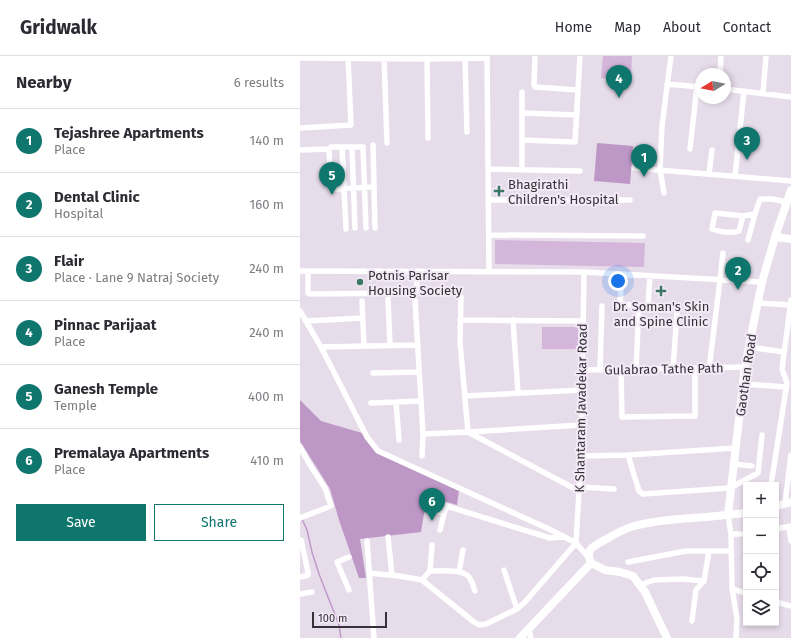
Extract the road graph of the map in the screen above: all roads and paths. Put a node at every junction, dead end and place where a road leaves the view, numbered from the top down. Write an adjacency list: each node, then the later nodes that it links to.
1 (535, 56): 15 (street)
2 (580, 56): 15 (street)
3 (671, 56): 13 (street)
4 (721, 56): 12 (street)
5 (766, 56): 19 (street)
6 (348, 57): 9 (street); 10 (street); 24 (street)
7 (465, 57): 8 (street); 11 (street); 25 (street)
8 (487, 57): 37 (street)
9 (303, 58)
10 (384, 58): 11 (street); 28 (street)
11 (427, 58): 26 (street)
12 (720, 68)
13 (667, 84): 14 (street); 39 (street)
14 (695, 87)
15 (578, 90): 23 (street)
16 (731, 90): 17 (street)
17 (744, 91): 19 (street); 42 (street)
18 (522, 92): 22 (street)
19 (763, 93): 20 (street)
20 (791, 97)
21 (697, 104): 33 (street)
22 (522, 113): 23 (street); 27 (street)
23 (577, 115): 27 (street)
24 (300, 128)
25 (466, 132)
26 (428, 138)
27 (522, 140): 38 (street)
28 (387, 143)
29 (373, 145): 45 (street)
30 (342, 147): 31 (street); 32 (street); 46 (street)
31 (352, 147): 44 (street); 47 (street)
32 (329, 149): 34 (street); 46 (street)
33 (690, 149)
34 (300, 150)
35 (712, 150): 41 (street)
36 (634, 168): 39 (street)
37 (488, 169): 38 (street); 50 (street)
38 (522, 170): 40 (street)
39 (660, 170): 41 (street); 49 (street)
40 (580, 171)
41 (709, 174): 42 (street)
42 (735, 176): 43 (street)
43 (791, 181)
44 (365, 187): 45 (street); 47 (street); 56 (street)
45 (374, 187): 57 (street)
46 (344, 188): 47 (street); 58 (street)
47 (353, 188): 55 (street)
48 (791, 190): 52 (street, Gaothan Road)
49 (664, 193)
50 (488, 200): 51 (street); 59 (street)
51 (630, 200)
52 (787, 202): 53 (street); 61 (street, Gaothan Road)
53 (755, 214): 54 (street); 63 (street)
54 (743, 216): 54 (street)
55 (355, 228)
56 (366, 228)
57 (375, 228)
58 (346, 229)
59 (489, 235): 60 (street); 68 (street)
60 (643, 236)
61 (775, 237): 62 (street); 73 (street, Gaothan Road)
62 (791, 239)
63 (748, 240)
64 (723, 253): 72 (street)
65 (300, 271): 66 (street)
66 (308, 271): 67 (street); 67 (street)
67 (418, 271): 68 (street)
68 (489, 272): 69 (street)
69 (584, 272): 70 (street); 88 (street, K Shantaram Javadekar Road)
70 (622, 275): 71 (street); 80 (street)
71 (650, 276): 72 (street); 80 (street)
72 (720, 280): 73 (street); 99 (street)
73 (762, 282): 79 (street, Gaothan Road)
74 (461, 297): 85 (street)
75 (388, 299): 90 (street)
76 (415, 300): 89 (street)
77 (362, 301): 84 (street)
78 (791, 302): 79 (street); 94 (street)
79 (758, 303): 93 (street, Gaothan Road)
80 (639, 305): 96 (street)
81 (602, 306): 101 (street)
82 (300, 311): 87 (street)
83 (677, 312): 97 (street)
84 (363, 318): 87 (street); 91 (street)
85 (460, 320): 86 (street); 109 (street)
86 (513, 320): 88 (street); 108 (street)
87 (306, 321): 92 (street)
88 (583, 321): 100 (street, K Shantaram Javadekar Road)
89 (418, 344): 90 (street); 103 (street)
90 (390, 345): 91 (street)
91 (364, 346): 92 (street)
92 (321, 347): 143 (street)
93 (749, 347): 94 (street); 95 (street, Gaothan Road)
94 (784, 352): 106 (street)
95 (745, 368): 99 (street, Gulabrao Tathe Path); 105 (street, Gaothan Road)
96 (636, 369): 97 (street, Gulabrao Tathe Path); 102 (street, Gulabrao Tathe Path)
97 (673, 369): 98 (street, Gulabrao Tathe Path)
98 (695, 369): 99 (street, Gulabrao Tathe Path); 102 (street)
99 (708, 369)
100 (582, 370): 101 (street, Gulabrao Tathe Path); 107 (street, K Shantaram Javadekar Road)
101 (600, 370): 102 (street, Gulabrao Tathe Path)
102 (621, 370)
103 (419, 372): 104 (street); 110 (street)
104 (373, 373)
105 (743, 384): 106 (street); 119 (street, Gaothan Road)
106 (786, 387): 126 (street)
107 (582, 390): 108 (street); 113 (street, K Shantaram Javadekar Road)
108 (518, 393): 109 (street)
109 (465, 396): 114 (street)
110 (421, 400): 111 (street); 115 (street)
111 (396, 402): 112 (street); 117 (street)
112 (371, 403)
113 (581, 425): 114 (street); 123 (street, K Shantaram Javadekar Road)
114 (468, 432): 115 (street); 128 (street)
115 (423, 434): 122 (street)
116 (762, 435): 127 (street)
117 (399, 440)
118 (300, 447): 137 (street)
119 (736, 448): 120 (street); 124 (street, Gaothan Road)
120 (628, 455): 123 (street); 127 (street)
121 (791, 455): 131 (street)
122 (422, 456)
123 (581, 456): 128 (street, K Shantaram Javadekar Road)
124 (734, 464): 125 (street); 127 (street, Gaothan Road)
125 (752, 466)
126 (771, 482)
127 (730, 488): 136 (street, Gaothan Road)
128 (579, 489): 129 (street); 148 (street, K Shantaram Javadekar Road)
129 (614, 489)
130 (430, 501): 132 (street)
131 (788, 502)
132 (446, 506): 135 (street); 143 (street)
133 (432, 510): 135 (street)
134 (743, 512): 136 (street)
135 (444, 513): 140 (street)
136 (728, 515): 141 (street); 154 (street)
137 (300, 518)
138 (790, 527): 139 (street); 147 (street)
139 (779, 529)
140 (440, 530)
141 (731, 534): 142 (street); 152 (street)
142 (743, 534)
143 (564, 537): 148 (street)
144 (388, 538): 160 (street)
145 (301, 540): 161 (street)
146 (367, 541): 159 (street)
147 (791, 541)
148 (576, 543): 154 (street); 173 (street)
149 (432, 545): 157 (street)
150 (462, 550): 158 (street)
151 (709, 551): 152 (street); 155 (street); 163 (street)
152 (731, 551): 165 (street)
153 (349, 557): 166 (street)
154 (590, 561): 164 (street); 175 (street)
155 (628, 562)
156 (504, 570): 173 (street)
157 (430, 571): 158 (street); 162 (street)
158 (459, 572): 167 (street)
159 (369, 573): 160 (street); 176 (street)
160 (392, 575): 162 (street)
161 (300, 578)
162 (422, 580): 173 (street)
163 (704, 581): 164 (street); 174 (street)
164 (640, 585): 179 (street)
165 (732, 589): 169 (street); 180 (street)
166 (349, 590)
167 (475, 591)
168 (312, 592): 170 (street)
169 (743, 592)
170 (300, 594)
171 (779, 603): 172 (street)
172 (791, 606)
173 (517, 609)
174 (692, 621)
175 (529, 629): 177 (street); 178 (street)
176 (374, 638)
177 (521, 638)
178 (531, 638)
179 (667, 638)
180 (736, 638)

